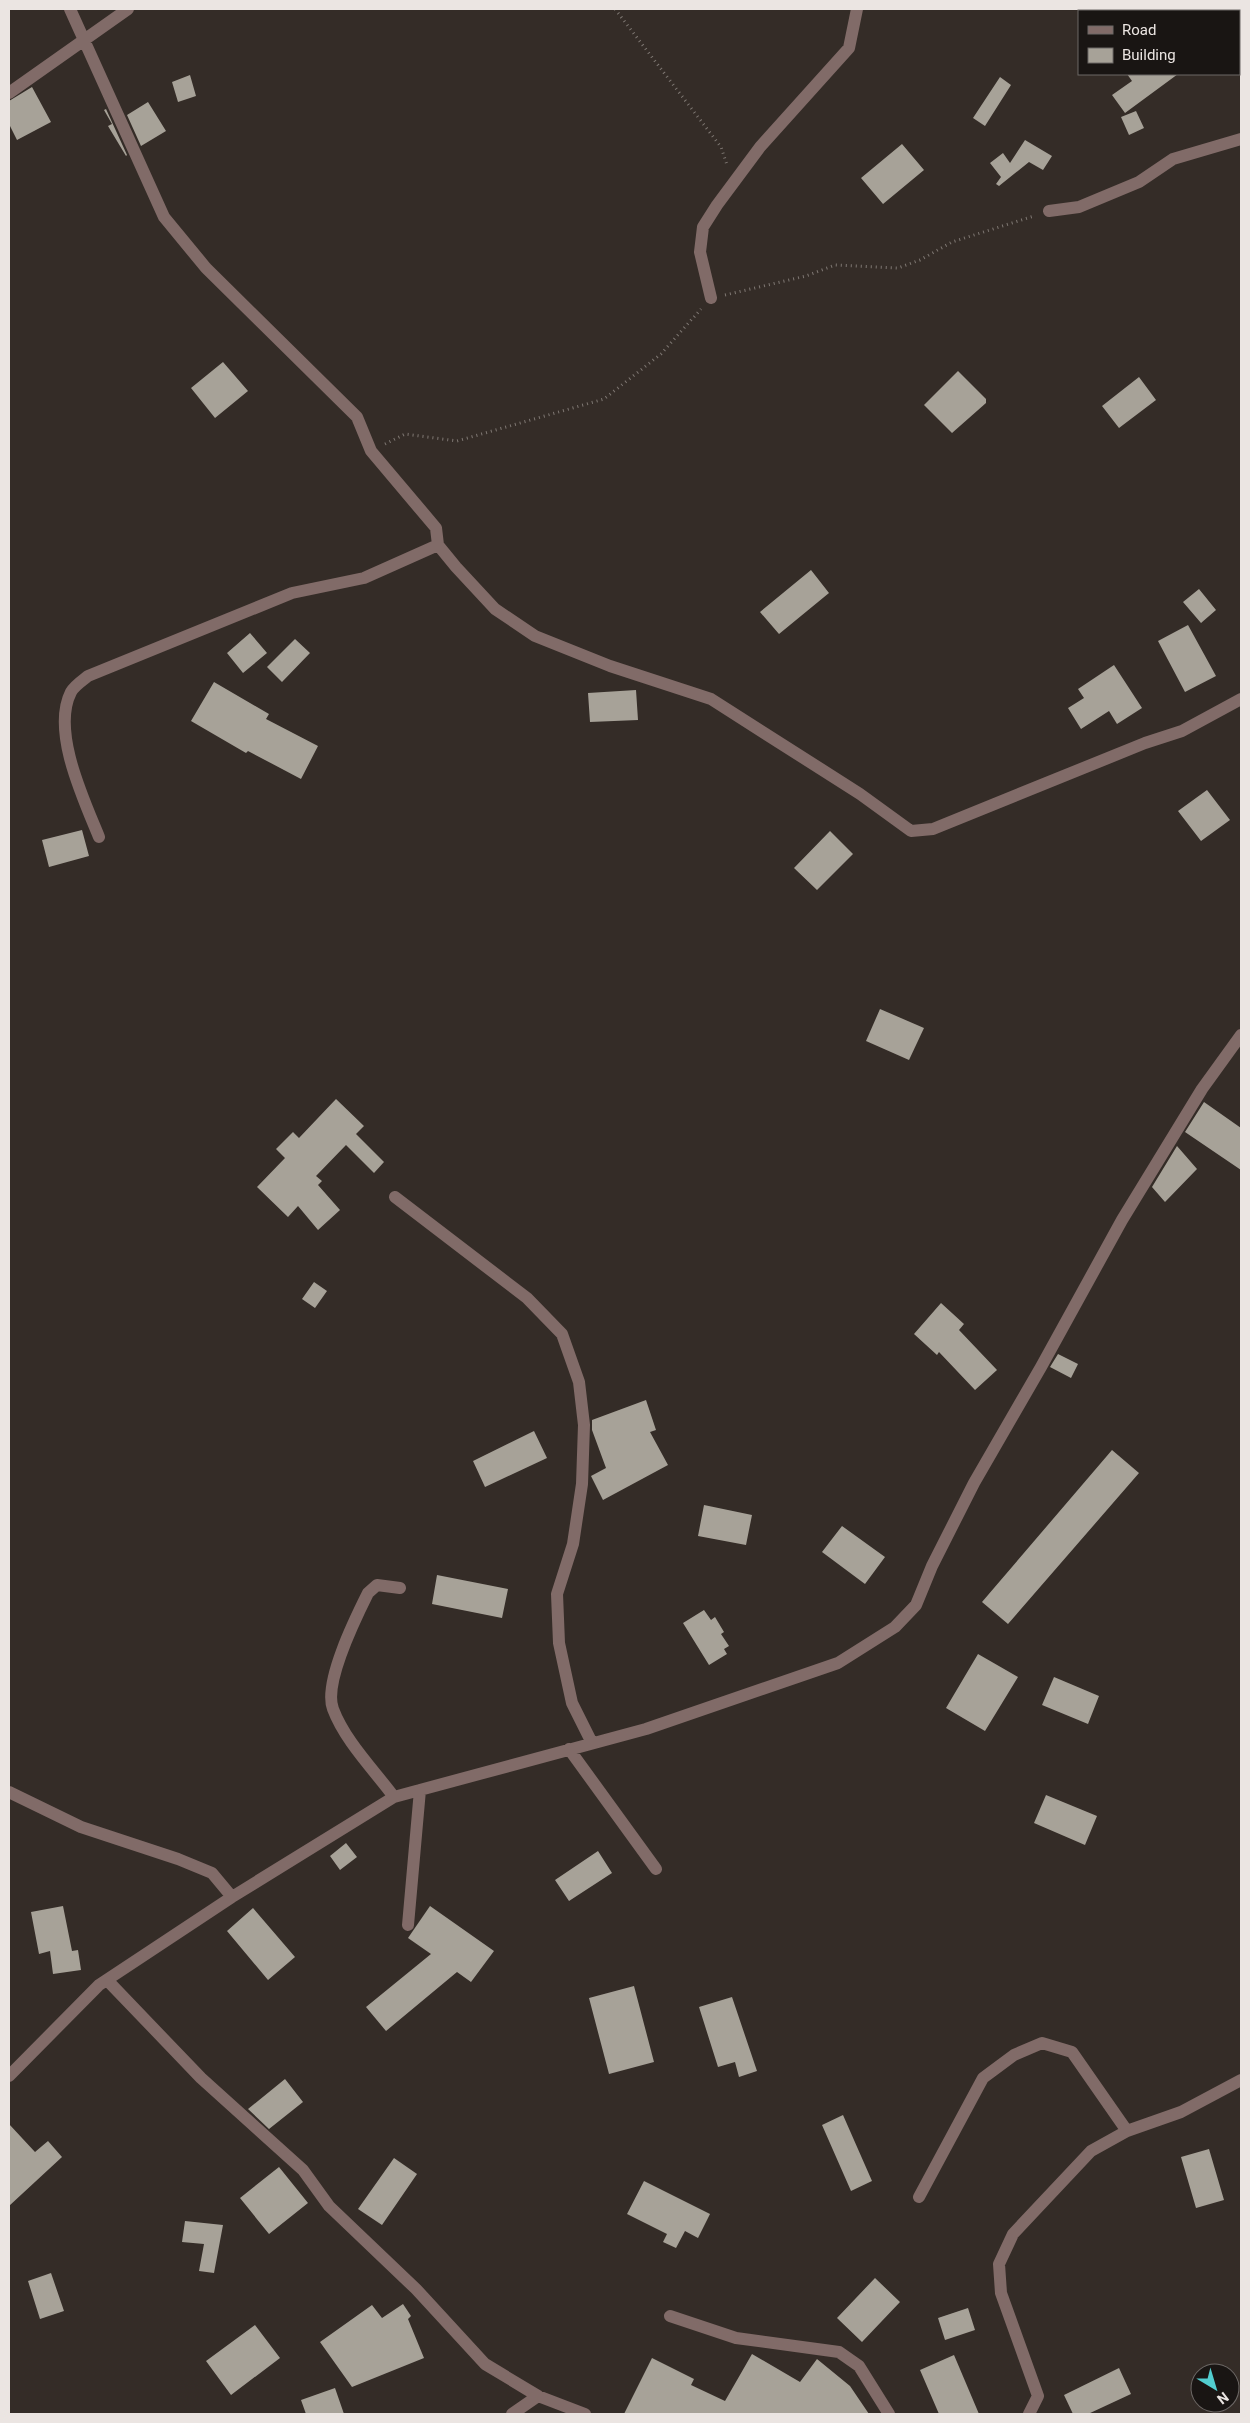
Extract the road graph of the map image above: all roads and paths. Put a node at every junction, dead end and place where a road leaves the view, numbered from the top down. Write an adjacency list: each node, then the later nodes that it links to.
1 (70, 9): 5 (street)
2 (128, 9): 5 (street)
3 (615, 9): 8 (path)
4 (857, 9): 8 (street)
5 (83, 39): 6 (street); 11 (street)
6 (9, 93)
7 (1241, 139): 9 (street)
8 (734, 182): 10 (street)
9 (1049, 211): 10 (path)
10 (711, 298): 11 (path)
11 (371, 451): 12 (street)
12 (438, 545): 13 (street); 14 (street)
13 (1241, 699)
14 (99, 837)
15 (1241, 1035): 18 (street)
16 (395, 1197): 18 (street)
17 (400, 1588): 22 (street)
18 (592, 1743): 19 (street)
19 (569, 1749): 20 (street); 23 (street)
20 (420, 1790): 22 (street); 25 (street)
21 (9, 1792): 24 (street)
22 (394, 1797): 24 (street)
23 (656, 1868)
24 (232, 1896): 26 (street)
25 (408, 1925)
26 (107, 1980): 27 (street); 32 (street)
27 (9, 2076)
28 (1241, 2080): 29 (street)
29 (1128, 2131): 30 (street); 36 (street)
30 (919, 2197)
31 (670, 2316): 35 (street)
32 (538, 2396): 33 (street); 34 (street)
33 (512, 2414)
34 (586, 2414)
35 (889, 2414)
36 (1029, 2414)

